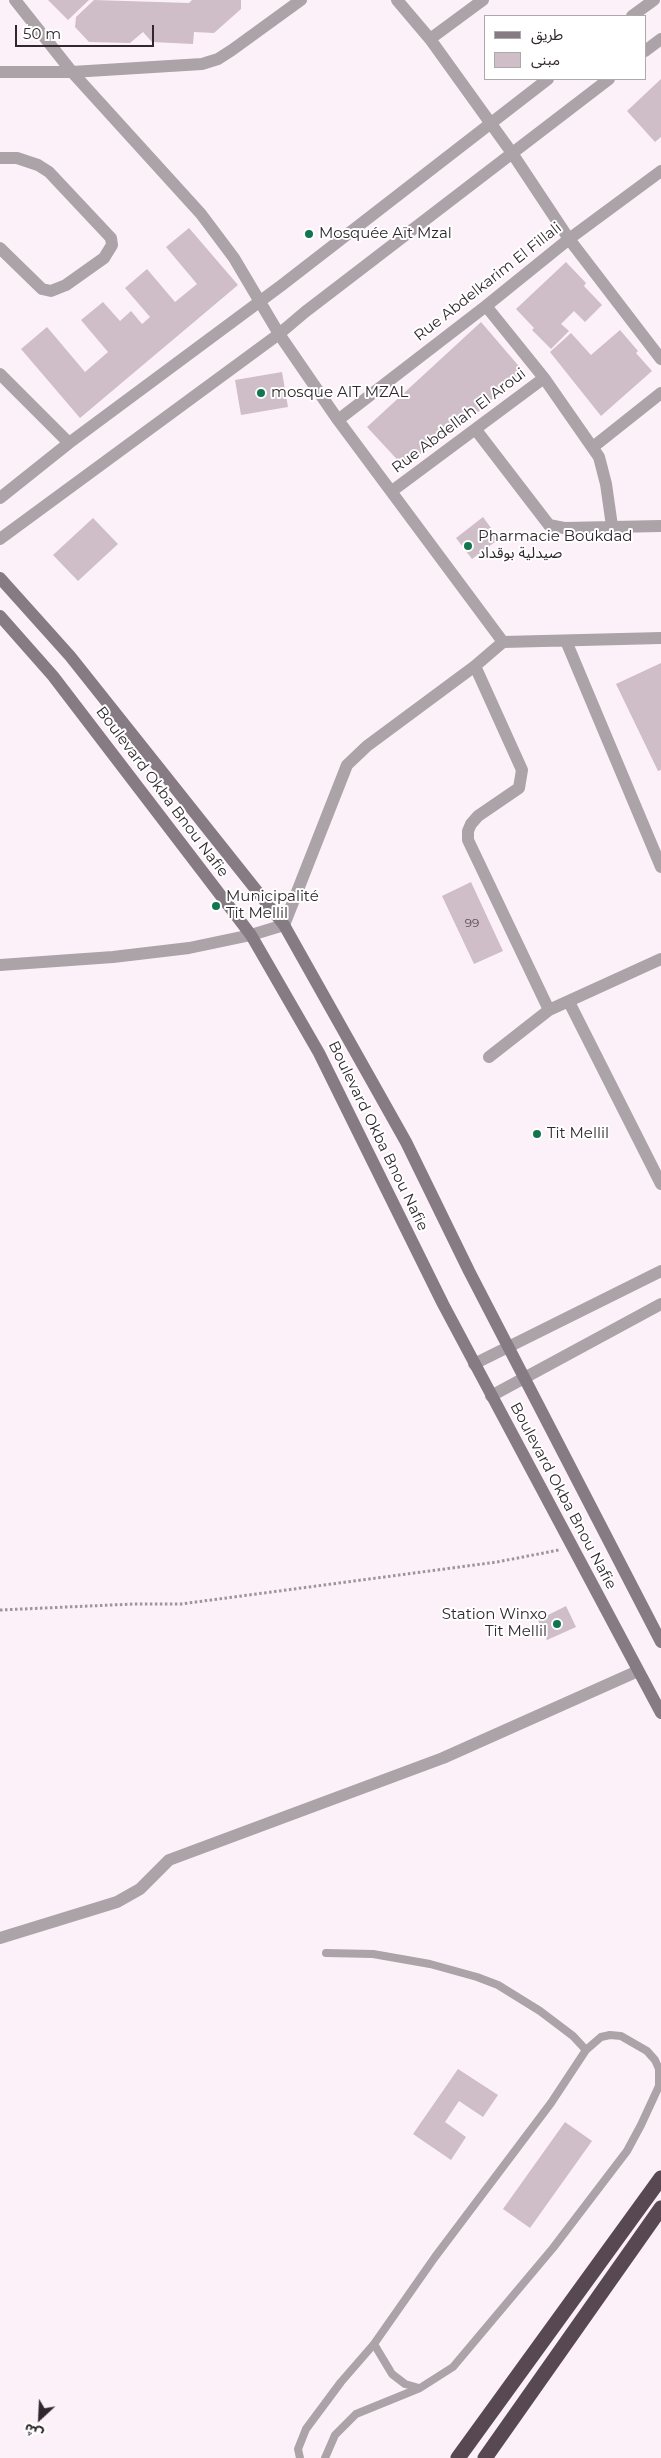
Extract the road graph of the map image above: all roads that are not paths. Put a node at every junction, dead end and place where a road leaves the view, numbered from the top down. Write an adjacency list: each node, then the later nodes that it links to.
1 (15, 0): 11 (street)
2 (301, 0): 11 (street)
3 (397, 0): 7 (street)
4 (482, 0): 7 (street)
5 (654, 0): 6 (street)
6 (633, 15)
7 (430, 39): 14 (street)
8 (661, 39): 9 (street)
9 (646, 50)
10 (0, 72): 11 (street)
11 (72, 72): 20 (street)
12 (547, 80): 14 (street)
13 (608, 80): 15 (street)
14 (489, 123): 15 (street); 20 (street)
15 (512, 153): 18 (street); 22 (street)
16 (0, 158): 19 (street)
17 (659, 177): 18 (street, Rue Abdelkarim El Fillali)
18 (568, 239): 21 (street, Rue Abdelkarim El Fillali); 23 (street)
19 (0, 248)
20 (260, 301): 22 (street); 29 (street)
21 (486, 306): 25 (street); 27 (street, Rue Abdelkarim El Fillali)
22 (279, 334): 27 (street); 35 (street)
23 (661, 359)
24 (0, 374): 29 (street)
25 (544, 378): 28 (street, Rue Abdellah El Aroui); 30 (street)
26 (661, 393): 30 (street)
27 (338, 420): 31 (street)
28 (476, 430): 31 (street, Rue Abdellah El Aroui); 33 (street)
29 (69, 443): 32 (street)
30 (593, 447): 33 (street)
31 (392, 491): 40 (street)
32 (0, 498)
33 (612, 526): 34 (street)
34 (661, 526)
35 (0, 539)
36 (0, 578): 43 (main road, Boulevard Okba Bnou Nafie)
37 (0, 616): 44 (main road, Boulevard Okba Bnou Nafie)
38 (661, 638): 39 (street)
39 (566, 641): 40 (street); 42 (street)
40 (503, 642): 41 (street)
41 (475, 666): 43 (street); 48 (street)
42 (661, 867)
43 (284, 924): 44 (street); 53 (main road, Boulevard Okba Bnou Nafie)
44 (251, 935): 46 (street); 54 (main road, Boulevard Okba Bnou Nafie)
45 (661, 958): 47 (street)
46 (0, 964)
47 (569, 1002): 48 (street); 50 (street)
48 (549, 1010): 49 (street)
49 (489, 1056)
50 (661, 1184)
51 (661, 1272): 53 (street)
52 (661, 1304): 55 (street)
53 (509, 1346): 54 (street); 55 (main road, Boulevard Okba Bnou Nafie)
54 (474, 1364): 56 (main road, Boulevard Okba Bnou Nafie)
55 (524, 1378): 56 (street); 57 (main road, Boulevard Okba Bnou Nafie)
56 (490, 1396): 58 (main road, Boulevard Okba Bnou Nafie)
57 (661, 1642)
58 (638, 1671): 59 (main road, Boulevard Okba Bnou Nafie); 60 (street)
59 (661, 1714)
60 (0, 1938)
61 (326, 1952): 62 (lane)
62 (586, 2050): 65 (lane); 66 (lane)
63 (661, 2178): 69 (highway)
64 (661, 2208): 70 (highway)
65 (374, 2344): 66 (lane); 67 (lane)
66 (420, 2388): 68 (lane)
67 (300, 2458)
68 (326, 2458)
69 (458, 2458)
70 (485, 2458)

